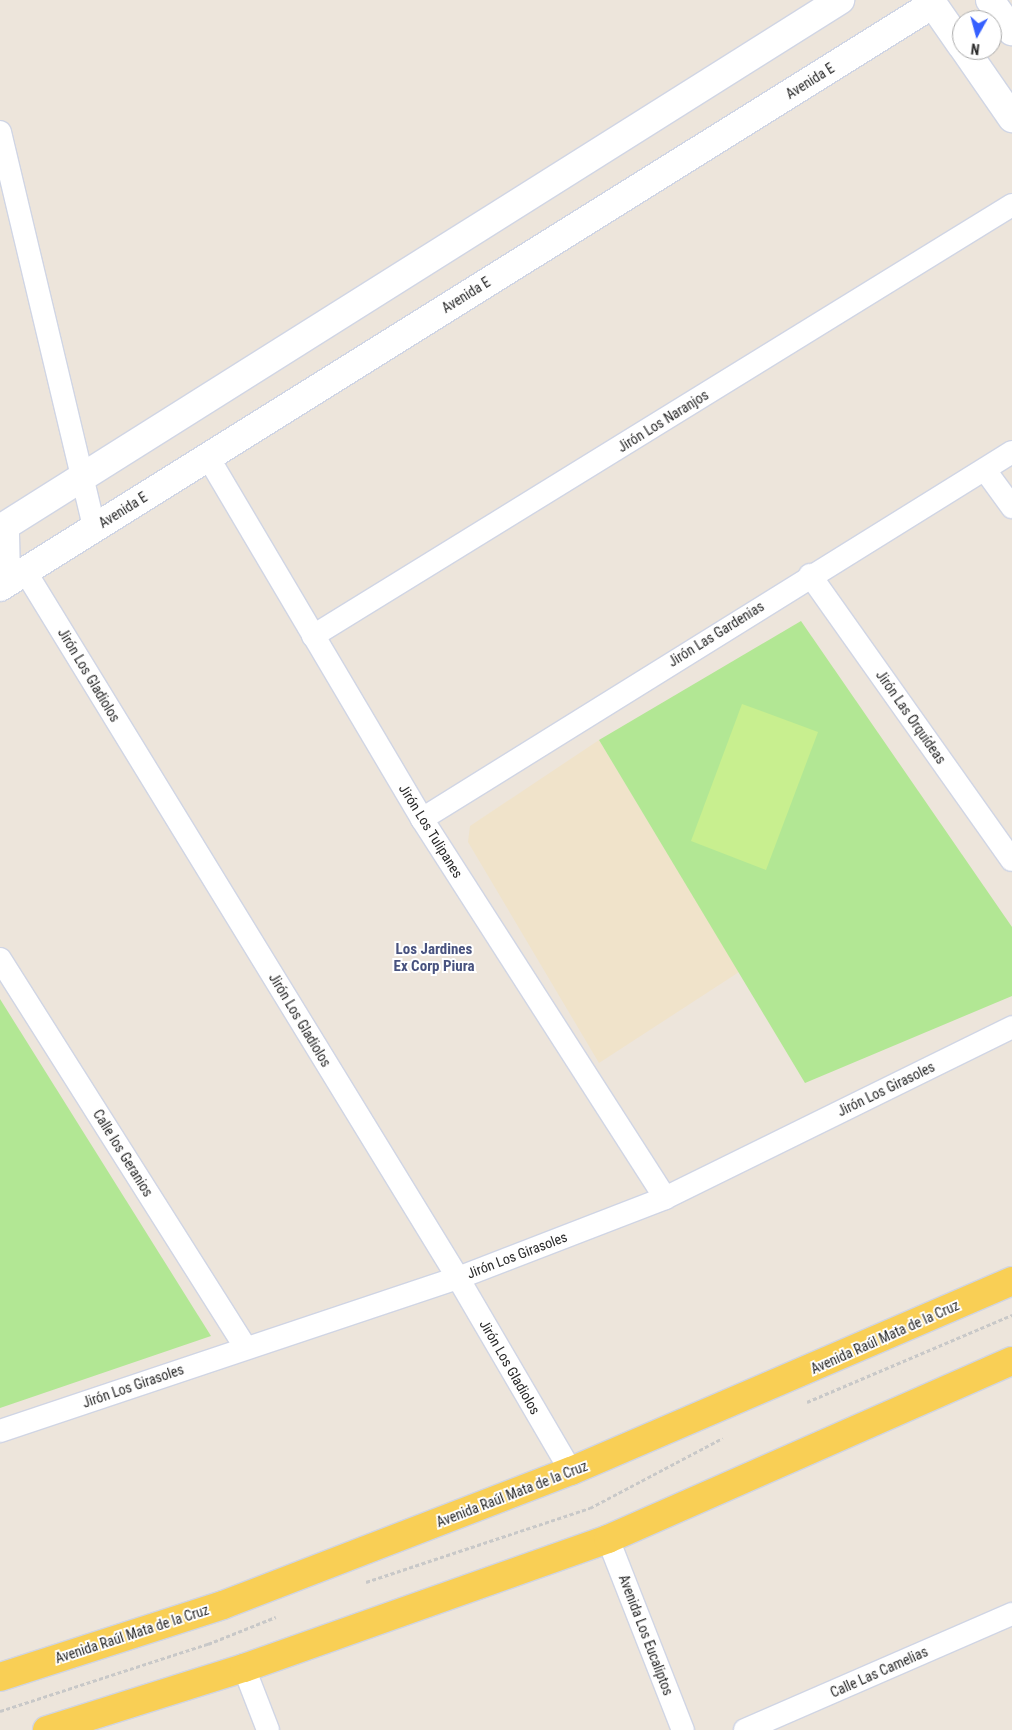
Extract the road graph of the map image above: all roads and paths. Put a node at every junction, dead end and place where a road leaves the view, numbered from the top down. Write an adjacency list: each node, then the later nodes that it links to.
1 (840, 0): 14 (street)
2 (990, 0): 4 (street)
3 (931, 2): 5 (street); 12 (street, Avenida E)
4 (1012, 31)
5 (952, 32)
6 (972, 60): 7 (street)
7 (1012, 118)
8 (0, 132): 9 (street)
9 (4, 170): 14 (street)
10 (1012, 205): 20 (street, Jirón Los Naranjos)
11 (1012, 452): 13 (street, Jirón Las Gardenias)
12 (208, 457): 16 (street, Avenida E); 20 (street, Jirón Los Tulipanes)
13 (985, 470): 15 (street); 18 (street, Jirón Las Gardenias)
14 (81, 475): 16 (street); 17 (street)
15 (1012, 507)
16 (94, 528): 19 (street, Avenida E)
17 (0, 530): 19 (street)
18 (810, 575): 21 (street, Jirón Las Gardenias); 22 (street, Jirón Las Orquídeas)
19 (11, 580): 26 (street, Jirón Los Gladiolos)
20 (313, 636): 21 (street, Jirón Los Tulipanes)
21 (422, 819): 25 (street, Jirón Los Tulipanes)
22 (1012, 860)
23 (0, 959): 28 (street, Calle los Geranios)
24 (1012, 1027): 25 (street, Jirón Los Girasoles)
25 (665, 1198): 26 (street, Jirón Los Girasoles)
26 (458, 1278): 28 (street, Jirón Los Girasoles); 31 (street, Jirón Los Gladiolos)
27 (1012, 1280): 31 (main road, Avenida Raúl Mata de la Cruz)
28 (246, 1348): 30 (street, Jirón Los Girasoles)
29 (1012, 1362): 32 (main road)
30 (0, 1431)
31 (571, 1471): 35 (main road, Avenida Raúl Mata de la Cruz)
32 (608, 1539): 34 (main road); 37 (street, Avenida Los Eucaliptos)
33 (1012, 1614): 39 (street, Calle Las Camelias)
34 (244, 1668): 36 (main road); 38 (street)
35 (0, 1677)
36 (63, 1728)
37 (677, 1728)
38 (268, 1730)
39 (745, 1730)

